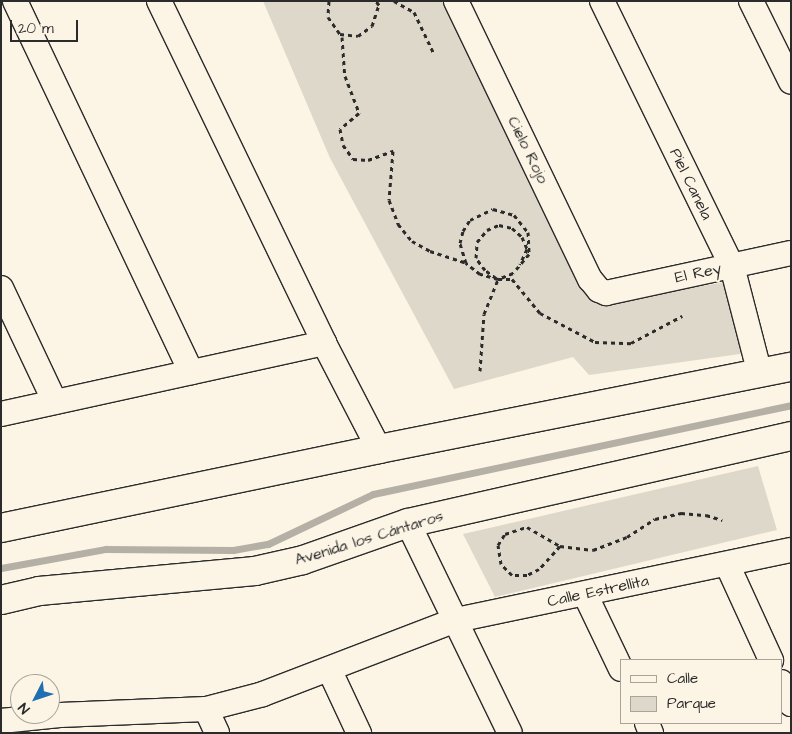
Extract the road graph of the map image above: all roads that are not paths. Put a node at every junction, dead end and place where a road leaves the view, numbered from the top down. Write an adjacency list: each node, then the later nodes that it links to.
1 (15, 1): 13 (street)
2 (158, 1): 11 (street)
3 (456, 1): 10 (street, Cielo Rojo)
4 (602, 1): 8 (street, Piel Canela)
5 (751, 1): 6 (street)
6 (791, 82)
7 (791, 254): 8 (street, El Rey)
8 (732, 266): 10 (street, El Rey); 14 (street, Piel Canela)
9 (1, 288): 15 (street)
10 (606, 293)
11 (324, 343): 13 (street); 18 (street)
12 (791, 368): 14 (street)
13 (191, 372): 15 (street)
14 (760, 374): 18 (street)
15 (54, 402): 16 (street)
16 (1, 414)
17 (791, 436): 19 (street, Avenida los Cántaros)
18 (380, 449): 20 (street)
19 (408, 523): 24 (street, Avenida los Cántaros); 25 (street)
20 (1, 528)
21 (791, 550): 22 (street, Calle Estrellita)
22 (727, 564): 23 (street, Calle Estrellita); 26 (street)
23 (585, 594): 25 (street, Calle Estrellita); 27 (street)
24 (1, 600)
25 (456, 620): 28 (street, Calle Estrellita); 36 (street)
26 (771, 659)
27 (620, 667)
28 (329, 669): 31 (street, Calle Estrellita); 35 (street)
29 (782, 684): 30 (street)
30 (791, 704)
31 (206, 709): 33 (street, Calle Estrellita); 34 (street)
32 (1, 721): 33 (street, Calle Estrellita)
33 (64, 724)
34 (217, 733)
35 (359, 733)
36 (510, 733)

